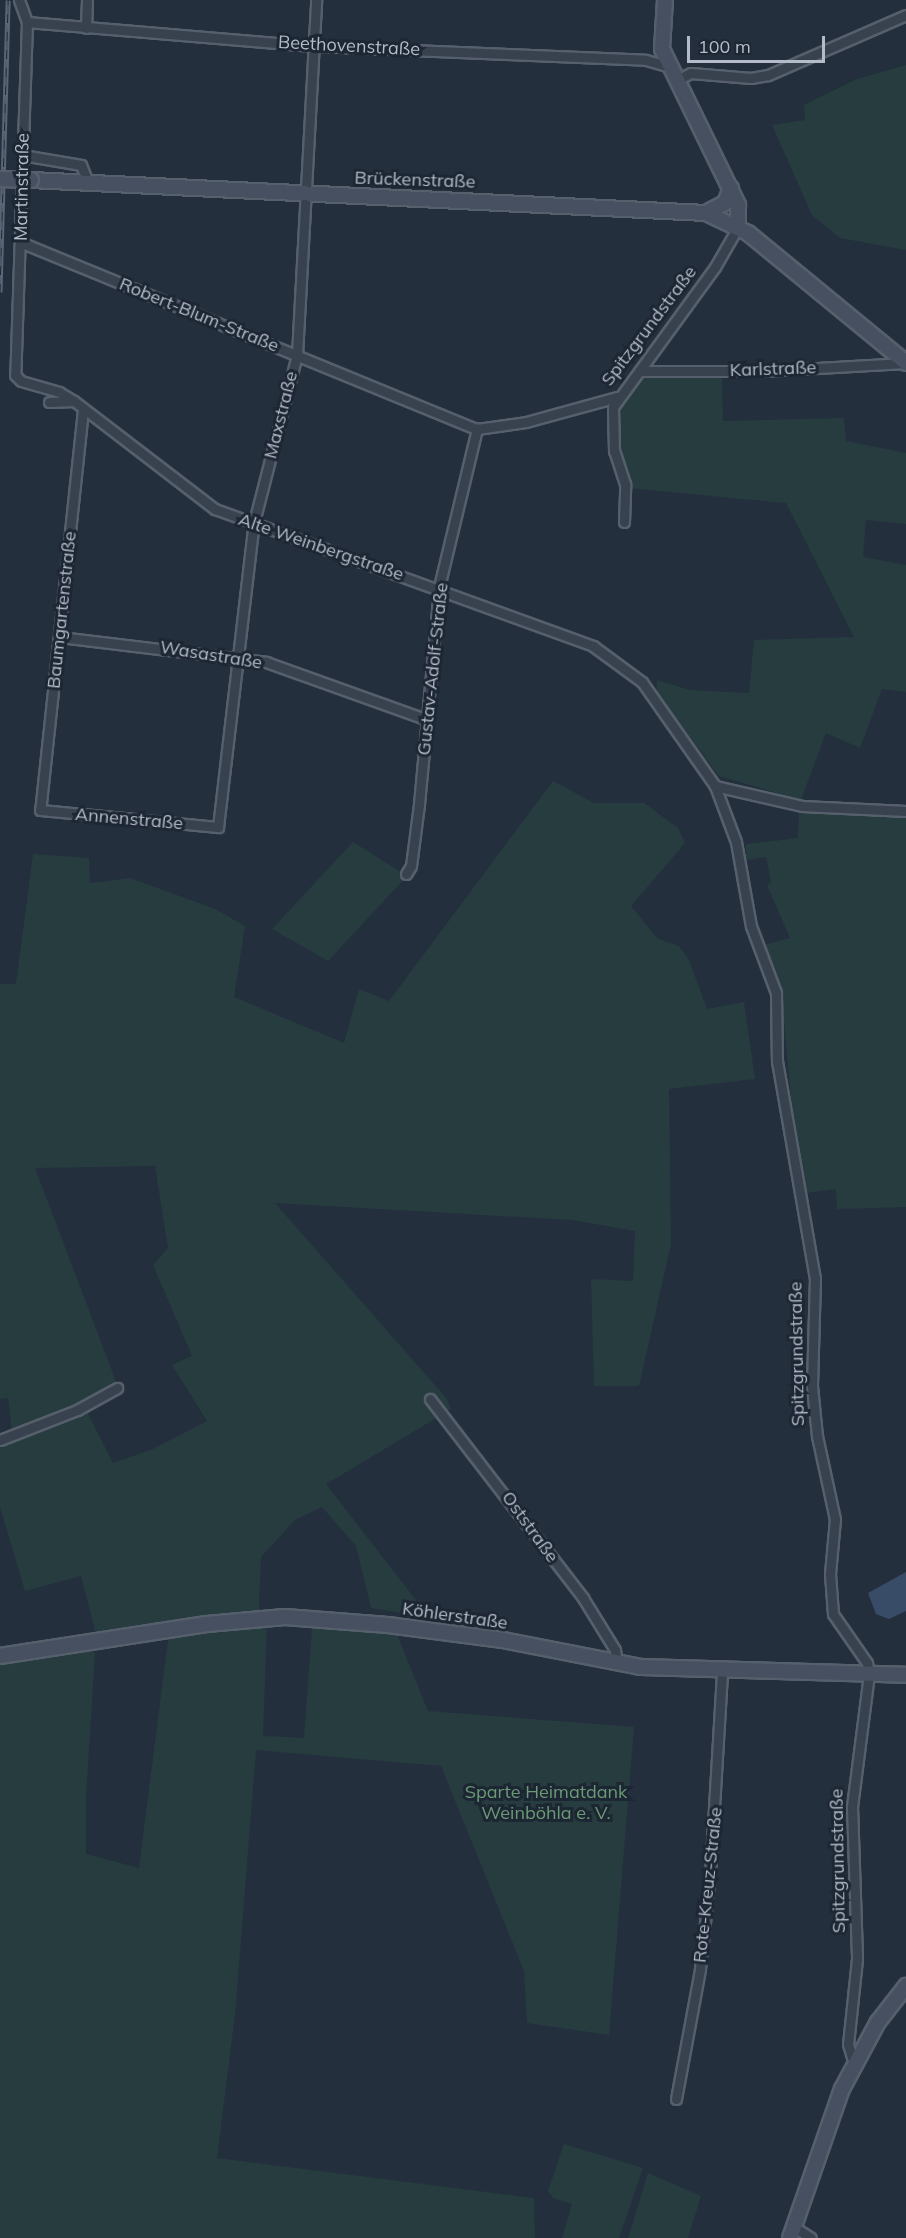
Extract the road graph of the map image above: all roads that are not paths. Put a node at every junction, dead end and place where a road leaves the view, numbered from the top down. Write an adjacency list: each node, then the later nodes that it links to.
1 (19, 0): 6 (street, Martinstraße)
2 (87, 0): 7 (street)
3 (316, 0): 8 (street, Maxstraße)
4 (665, 0): 9 (street)
5 (906, 15): 10 (street)
6 (27, 22): 7 (street, Beethovenstraße); 11 (street, Martinstraße)
7 (86, 28): 8 (street, Beethovenstraße)
8 (315, 46): 9 (street, Beethovenstraße); 15 (street, Maxstraße)
9 (670, 67): 10 (street)
10 (679, 79): 14 (street)
11 (22, 155): 13 (street); 18 (street, Martinstraße)
12 (0, 178): 13 (street, Brückenstraße, bridge)
13 (88, 182): 15 (street, Brückenstraße)
14 (731, 188): 16 (street); 17 (street)
15 (308, 193): 16 (street, Brückenstraße); 19 (street, Maxstraße)
16 (706, 213): 17 (street, Brückenstraße)
17 (738, 227): 20 (street, Brückenstraße); 21 (street, Spitzgrundstraße)
18 (21, 242): 19 (street, Robert-Blum-Straße); 22 (street, Martinstraße)
19 (297, 355): 27 (street, Robert-Blum-Straße); 28 (street, Maxstraße)
20 (905, 363): 21 (street, Karlstraße)
21 (640, 371): 23 (street, Spitzgrundstraße)
22 (15, 375): 24 (street, Alte Weinbergstraße)
23 (617, 397): 27 (street); 29 (street, Spitzgrundstraße)
24 (74, 401): 25 (street); 26 (street, Alte Weinbergstraße)
25 (49, 402)
26 (84, 410): 28 (street, Alte Weinbergstraße); 31 (street, Baumgartenstraße)
27 (477, 429): 30 (street, Gustav-Adolf-Straße)
28 (254, 522): 30 (street, Alte Weinbergstraße); 33 (street, Maxstraße)
29 (624, 522)
30 (439, 587): 32 (street, Alte Weinbergstraße); 34 (street, Gustav-Adolf-Straße)
31 (60, 637): 33 (street, Wasastraße); 36 (street, Baumgartenstraße)
32 (594, 646): 35 (street, Spitzgrundstraße)
33 (238, 656): 34 (street, Wasastraße); 38 (street, Maxstraße)
34 (425, 719): 39 (street, Gustav-Adolf-Straße)
35 (715, 786): 37 (street); 46 (street, Spitzgrundstraße)
36 (40, 810): 38 (street, Annenstraße)
37 (906, 812)
38 (218, 827)
39 (406, 874)
40 (117, 1388): 42 (street)
41 (430, 1399): 44 (street, Oststraße)
42 (0, 1440)
43 (0, 1656): 44 (street, Köhlerstraße)
44 (617, 1663): 45 (street, Köhlerstraße)
45 (722, 1670): 46 (street, Köhlerstraße); 50 (street, Rote-Kreuz-Straße)
46 (869, 1674): 47 (street, Köhlerstraße); 49 (street, Spitzgrundstraße)
47 (906, 1675)
48 (906, 1986): 49 (street)
49 (854, 2064): 51 (street)
50 (676, 2099)
51 (792, 2232): 52 (street)
52 (811, 2238)

